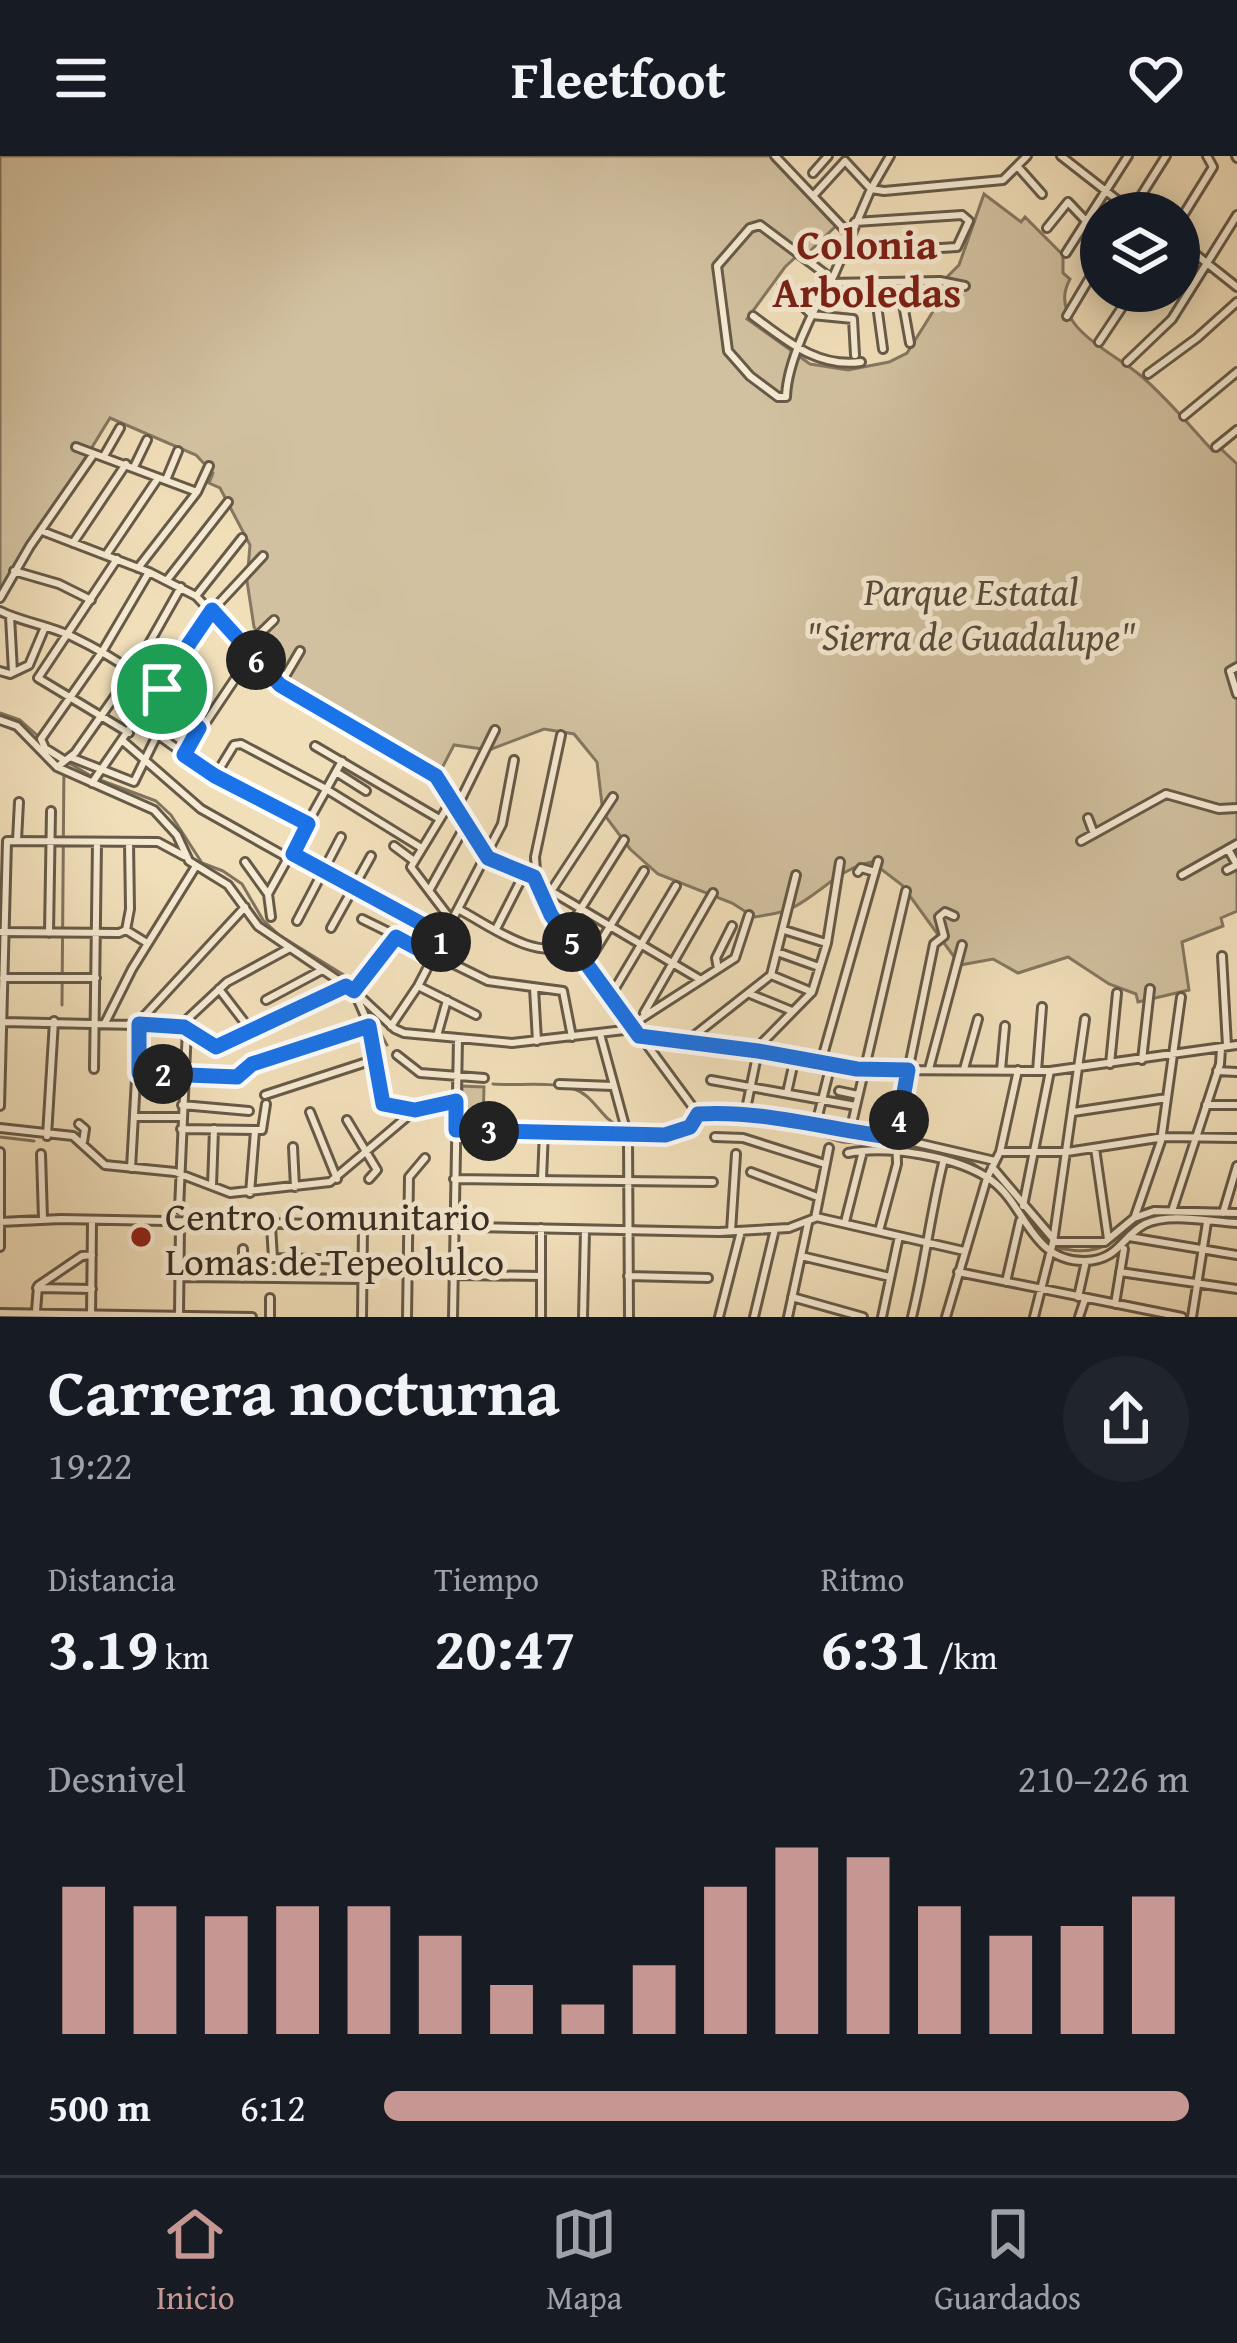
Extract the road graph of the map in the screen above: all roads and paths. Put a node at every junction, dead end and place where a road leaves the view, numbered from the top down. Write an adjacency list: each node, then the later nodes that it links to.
1 (828, 156): 12 (street)
2 (1006, 156): 11 (street)
3 (1027, 156): 11 (street)
4 (1061, 156): 10 (street)
5 (1127, 156): 14 (street)
6 (1166, 156): 15 (street)
7 (1207, 156): 16 (street)
8 (781, 158): 18 (street)
9 (887, 158): 13 (street)
10 (1072, 159): 14 (street)
11 (1019, 165): 13 (street); 17 (street)
12 (812, 173)
13 (871, 189): 18 (street); 21 (street)
14 (1104, 191)
15 (1144, 192)
16 (1198, 192)
17 (1042, 194)
18 (813, 196): 24 (street)
19 (1080, 214): 22 (street)
20 (1237, 215): 28 (street)
21 (855, 222): 24 (street); 26 (street)
22 (1047, 228)
23 (1080, 230): 25 (street)
24 (850, 235): 26 (street)
25 (1066, 253)
26 (842, 254): 29 (street)
27 (1200, 255): 28 (street)
28 (1208, 261): 34 (street); 45 (street)
29 (830, 281): 31 (street); 38 (street); 43 (street)
30 (899, 282): 31 (street); 33 (street); 42 (street)
31 (874, 283): 44 (street)
32 (782, 286): 38 (street)
33 (965, 286)
34 (1237, 286)
35 (1080, 294): 40 (street)
36 (1237, 302): 46 (street)
37 (1119, 312): 41 (street)
38 (810, 314): 43 (street); 43 (street)
39 (753, 316): 43 (street)
40 (1067, 316)
41 (1099, 342)
42 (910, 343)
43 (800, 349)
44 (884, 349)
45 (1127, 362)
46 (1148, 374)
47 (1236, 375): 48 (street)
48 (1184, 416)
49 (120, 428): 56 (street)
50 (1237, 430): 53 (street)
51 (147, 440): 57 (street)
52 (76, 447): 55 (street)
53 (1216, 447)
54 (178, 451): 59 (street)
55 (93, 455): 56 (street); 62 (street)
56 (104, 456): 57 (street)
57 (130, 466): 59 (street); 64 (street)
58 (209, 466): 60 (street)
59 (163, 478): 60 (street); 65 (street)
60 (196, 492): 68 (street)
61 (228, 502): 71 (street)
62 (42, 531): 64 (street); 69 (street)
63 (242, 538): 75 (street)
64 (73, 543): 65 (street)
65 (106, 555): 67 (street)
66 (262, 556): 79 (street)
67 (117, 560): 68 (street); 77 (street)
68 (138, 568): 70 (street)
69 (14, 571): 72 (street); 76 (street)
70 (149, 572): 71 (street); 85 (street)
71 (167, 580): 73 (street)
72 (59, 584): 74 (street); 77 (street)
73 (181, 586): 75 (street); 92 (street)
74 (53, 594)
75 (196, 596): 79 (street)
76 (0, 598)
77 (91, 600): 83 (street)
78 (0, 610): 80 (street)
79 (212, 610): 86 (street); 95 (street)
80 (10, 616): 82 (street); 93 (street)
81 (274, 620): 86 (street)
82 (45, 627): 83 (street); 87 (street)
83 (68, 634): 85 (street); 90 (street)
84 (299, 651): 94 (street)
85 (101, 652): 92 (street); 97 (street)
86 (248, 652): 94 (street); 101 (street)
87 (29, 665): 90 (street); 93 (street)
88 (198, 668): 98 (street)
89 (1233, 669): 96 (street)
90 (42, 670): 97 (street)
91 (0, 671): 93 (street)
92 (132, 671): 95 (street); 99 (street)
93 (14, 673)
94 (280, 685): 121 (street)
95 (159, 688): 98 (street); 105 (street)
96 (1237, 694)
97 (72, 698): 99 (street); 108 (street)
98 (176, 704): 101 (street); 103 (street)
99 (100, 716): 105 (street); 108 (street)
100 (0, 720): 112 (street)
101 (199, 728): 107 (street)
102 (495, 730): 121 (street)
103 (158, 735): 107 (street); 109 (street)
104 (561, 735): 157 (street)
105 (126, 737): 109 (street); 113 (street)
106 (315, 746): 111 (street)
107 (184, 755): 115 (street)
108 (67, 758): 112 (street); 113 (street)
109 (144, 759): 113 (street); 140 (street)
110 (514, 760): 142 (street)
111 (342, 761): 114 (street); 124 (street)
112 (57, 767): 116 (street)
113 (102, 769): 116 (street)
114 (336, 772): 117 (street); 118 (street)
115 (215, 776): 117 (street); 126 (street)
116 (92, 784): 143 (street)
117 (326, 789): 126 (street); 138 (street)
118 (366, 791)
119 (613, 796): 161 (street)
120 (19, 802): 130 (street)
121 (454, 805): 124 (street); 127 (street)
122 (1237, 808): 128 (street)
123 (51, 811): 132 (street)
124 (438, 818): 138 (street)
125 (1088, 818): 128 (street)
126 (308, 824): 140 (street)
127 (465, 826): 142 (street); 160 (street)
128 (1094, 834): 135 (street)
129 (341, 837): 151 (street)
130 (17, 840): 132 (street); 181 (street)
131 (624, 840): 167 (street)
132 (52, 841): 133 (street); 182 (street)
133 (97, 842): 134 (street); 183 (street)
134 (129, 842): 143 (street); 180 (street)
135 (1081, 842)
136 (1237, 844): 139 (street)
137 (394, 846): 144 (street)
138 (420, 847): 144 (street)
139 (1228, 849): 149 (street); 156 (street)
140 (291, 856): 151 (street); 164 (street)
141 (371, 856): 159 (street)
142 (486, 856): 154 (street); 168 (street)
143 (186, 858): 148 (street)
144 (414, 861): 160 (street)
145 (878, 861): 153 (street)
146 (245, 862): 164 (street)
147 (840, 862): 188 (street)
148 (196, 866): 166 (street); 189 (street)
149 (1226, 870)
150 (644, 871): 175 (street)
151 (323, 872): 159 (street); 173 (street)
152 (858, 872): 153 (street)
153 (875, 872): 248 (street)
154 (524, 874): 157 (street); 178 (street)
155 (796, 874): 179 (street)
156 (1182, 875)
157 (534, 877): 165 (street)
158 (676, 886): 187 (street)
159 (354, 887): 177 (street); 185 (street)
160 (430, 889): 174 (street)
161 (551, 891): 165 (street); 167 (street)
162 (906, 891): 254 (street)
163 (713, 893): 196 (street)
164 (268, 894): 171 (street)
165 (544, 902): 184 (street)
166 (245, 907): 192 (street); 227 (street)
167 (580, 908): 175 (street); 184 (street)
168 (458, 909): 174 (street); 178 (street)
169 (749, 915): 199 (street)
170 (954, 916): 255 (street)
171 (272, 917)
172 (362, 920): 186 (street)
173 (297, 921)
174 (452, 921): 185 (street)
175 (610, 926): 187 (street); 197 (street)
176 (732, 926): 199 (street)
177 (331, 928)
178 (496, 929): 190 (street)
179 (784, 929): 188 (street); 193 (street)
180 (126, 930): 183 (street); 189 (street)
181 (2, 932): 182 (street); 202 (street)
182 (49, 933): 183 (street)
183 (95, 933): 203 (street)
184 (565, 934): 190 (street)
185 (444, 936): 195 (street)
186 (396, 937): 195 (street); 206 (street)
187 (641, 943): 196 (street); 213 (street)
188 (827, 943): 198 (street)
189 (148, 944): 226 (street)
190 (573, 944): 197 (street)
191 (962, 945): 256 (street)
192 (290, 948): 200 (street); 209 (street)
193 (777, 952): 198 (street); 201 (street)
194 (1222, 956): 241 (street)
195 (433, 957): 205 (street); 207 (street)
196 (673, 961): 204 (street); 220 (street)
197 (588, 962): 213 (street)
198 (818, 967): 210 (street)
199 (718, 969): 204 (street)
200 (322, 970): 206 (street); 215 (street)
201 (771, 975): 210 (street); 212 (street)
202 (1, 978): 203 (street); 223 (street)
203 (96, 978): 225 (street)
204 (700, 980): 220 (street)
205 (418, 986): 216 (street); 229 (street)
206 (350, 988): 228 (street); 229 (street); 233 (street)
207 (534, 988): 236 (street); 238 (street)
208 (1150, 988): 247 (street)
209 (219, 989): 231 (street); 233 (street)
210 (812, 992): 218 (street)
211 (1117, 993): 250 (street)
212 (751, 994): 218 (street); 239 (street)
213 (611, 995): 232 (street)
214 (1181, 997): 243 (street)
215 (266, 1000)
216 (447, 1000): 219 (street); 235 (street)
217 (1042, 1007): 260 (street)
218 (793, 1011): 242 (street)
219 (476, 1015)
220 (643, 1016): 232 (street)
221 (978, 1019): 257 (street)
222 (1085, 1019): 253 (street)
223 (1, 1022): 224 (street); 251 (street)
224 (54, 1022): 225 (street); 302 (street)
225 (94, 1022): 226 (street); 252 (street)
226 (105, 1023): 227 (street)
227 (137, 1024): 231 (street); 265 (street)
228 (369, 1026): 246 (street); 263 (street)
229 (391, 1026): 235 (street)
230 (1005, 1026): 258 (street)
231 (183, 1027): 233 (street); 263 (street)
232 (634, 1030): 234 (street); 239 (street); 287 (street)
233 (252, 1032)
234 (600, 1034): 236 (street); 270 (street)
235 (437, 1036): 237 (street)
236 (572, 1037): 238 (street)
237 (458, 1038): 238 (street); 266 (street)
238 (537, 1041)
239 (686, 1042): 242 (street)
240 (1237, 1045): 241 (street)
241 (1224, 1047): 243 (street); 262 (street)
242 (758, 1051): 245 (street); 271 (street)
243 (1174, 1054): 247 (street); 275 (street)
244 (397, 1055): 266 (street)
245 (795, 1057): 248 (street); 273 (street)
246 (376, 1059): 283 (street); 298 (street)
247 (1142, 1060): 250 (street)
248 (820, 1062): 249 (street)
249 (831, 1064): 254 (street); 276 (street)
250 (1110, 1064): 253 (street)
251 (1, 1067): 280 (street)
252 (94, 1069)
253 (1078, 1069): 261 (street); 286 (street)
254 (864, 1070): 255 (street); 274 (street)
255 (908, 1070): 256 (street); 308 (street)
256 (929, 1070): 257 (street)
257 (964, 1070): 258 (street)
258 (1001, 1070): 259 (street)
259 (1018, 1070): 260 (street); 325 (street)
260 (1037, 1071): 261 (street)
261 (1050, 1071): 319 (street)
262 (1217, 1071): 264 (street); 278 (street)
263 (183, 1072): 265 (street); 281 (street)
264 (1237, 1072)
265 (139, 1073): 289 (street)
266 (456, 1077): 267 (street); 277 (street)
267 (484, 1078)
268 (712, 1080): 271 (street)
269 (560, 1084): 270 (street)
270 (613, 1086): 301 (street)
271 (751, 1087): 273 (street); 288 (street)
272 (839, 1091): 274 (street)
273 (787, 1094): 276 (street)
274 (858, 1095): 282 (street)
275 (1167, 1098): 286 (street); 304 (street)
276 (821, 1099): 282 (street); 293 (street)
277 (456, 1101): 283 (street); 297 (street)
278 (1206, 1105): 279 (street); 305 (street)
279 (1237, 1105)
280 (0, 1106)
281 (182, 1106): 284 (street); 290 (street)
282 (856, 1106): 300 (street)
283 (415, 1110): 317 (street)
284 (249, 1111)
285 (310, 1112): 329 (street)
286 (1073, 1112): 314 (street)
287 (698, 1114): 288 (street); 301 (street)
288 (745, 1115): 293 (street)
289 (135, 1117): 290 (street); 324 (street)
290 (182, 1117): 295 (street)
291 (347, 1120): 317 (street)
292 (79, 1124): 307 (street)
293 (816, 1124): 300 (street)
294 (0, 1129): 302 (street)
295 (181, 1130): 296 (street); 328 (street)
296 (214, 1130): 298 (street); 335 (street)
297 (456, 1130): 299 (street); 331 (street)
298 (254, 1131): 337 (street)
299 (544, 1131): 301 (street); 332 (street)
300 (850, 1132): 308 (street)
301 (627, 1133): 333 (street)
302 (47, 1136): 307 (street)
303 (715, 1137): 322 (street)
304 (1162, 1137): 305 (street); 311 (street); 344 (street)
305 (1197, 1138): 306 (street); 341 (street)
306 (1237, 1138)
307 (83, 1142): 324 (street)
308 (898, 1144): 312 (street); 321 (street); 325 (street); 364 (street)
309 (293, 1147): 336 (street)
310 (829, 1148): 322 (street)
311 (1095, 1148): 314 (street); 367 (street)
312 (863, 1150): 315 (street); 350 (street)
313 (0, 1152): 326 (street)
314 (1067, 1152): 319 (street); 369 (street)
315 (848, 1153)
316 (41, 1154): 345 (street)
317 (366, 1154): 329 (street); 330 (street)
318 (736, 1154): 362 (street)
319 (1034, 1154): 325 (street); 339 (street)
320 (425, 1158): 356 (street)
321 (943, 1162): 325 (street); 368 (street)
322 (825, 1164): 338 (street)
323 (1237, 1166): 342 (street)
324 (131, 1168): 328 (street)
325 (992, 1168): 339 (street); 347 (street); 374 (street)
326 (1, 1170): 349 (street)
327 (751, 1172): 338 (street)
328 (180, 1173): 335 (street); 340 (street)
329 (337, 1179): 336 (street)
330 (370, 1179)
331 (454, 1179): 332 (street); 357 (street)
332 (542, 1179): 333 (street)
333 (628, 1181): 334 (street); 361 (street)
334 (713, 1182)
335 (212, 1186): 337 (street)
336 (296, 1186): 337 (street)
337 (250, 1192)
338 (817, 1196): 346 (street)
339 (1023, 1206): 369 (street)
340 (179, 1209)
341 (1172, 1211): 342 (street); 344 (street)
342 (1223, 1213): 343 (street)
343 (1237, 1213)
344 (1134, 1218): 367 (street)
345 (43, 1219): 348 (street); 349 (street)
346 (811, 1220): 350 (street); 360 (street); 377 (street)
347 (1021, 1220): 369 (street); 390 (street)
348 (92, 1221): 353 (street); 375 (street)
349 (1, 1222): 370 (street)
350 (845, 1222): 364 (street)
351 (1207, 1222): 352 (street); 366 (street); 373 (street)
352 (1237, 1223)
353 (180, 1224): 354 (street); 385 (street)
354 (271, 1225): 355 (street); 378 (street)
355 (363, 1226): 356 (street); 378 (street)
356 (408, 1226): 357 (street); 409 (street)
357 (453, 1227): 358 (street); 382 (street)
358 (542, 1228): 359 (street); 383 (street)
359 (585, 1229): 361 (street); 412 (street)
360 (775, 1229): 363 (street); 415 (street)
361 (628, 1230): 362 (street); 384 (street)
362 (731, 1231): 363 (street)
363 (741, 1231): 414 (street)
364 (880, 1231): 365 (street)
365 (899, 1236): 368 (street); 386 (street)
366 (1129, 1237): 372 (street); 373 (street)
367 (1108, 1240): 369 (street)
368 (926, 1242): 374 (street); 419 (street)
369 (1052, 1246): 379 (street); 394 (street)
370 (0, 1247)
371 (243, 1249): 387 (street)
372 (1124, 1249): 379 (street); 381 (street)
373 (1204, 1250): 376 (street); 391 (street)
374 (964, 1251): 380 (street)
375 (92, 1255): 392 (street); 393 (street)
376 (1237, 1255)
377 (801, 1256): 386 (street); 396 (street)
378 (362, 1260): 389 (street)
379 (1086, 1261): 398 (street)
380 (958, 1272): 390 (street); 420 (street)
381 (1120, 1272): 391 (street); 399 (street)
382 (453, 1275): 383 (street); 410 (street)
383 (541, 1276): 411 (street)
384 (628, 1276): 388 (street); 413 (street)
385 (180, 1277): 387 (street); 405 (street)
386 (890, 1277): 418 (street)
387 (243, 1278): 389 (street)
388 (708, 1278)
389 (362, 1279): 408 (street)
390 (1006, 1282): 394 (street)
391 (1198, 1285): 395 (street); 425 (street)
392 (37, 1288): 393 (street); 401 (street)
393 (92, 1289): 403 (street)
394 (1042, 1289): 398 (street); 421 (street)
395 (1237, 1289)
396 (792, 1297): 404 (street); 416 (street)
397 (271, 1298): 407 (street)
398 (1082, 1298): 399 (street); 422 (street)
399 (1114, 1304): 400 (street)
400 (1128, 1307): 423 (street); 424 (street)
401 (36, 1311): 402 (street); 403 (street)
402 (5, 1314)
403 (92, 1315): 405 (street)
404 (847, 1315): 417 (street)
405 (179, 1316): 406 (street)
406 (252, 1317)
407 (270, 1317)
408 (362, 1317)
409 (406, 1317)
410 (453, 1317)
411 (541, 1317)
412 (584, 1317)
413 (629, 1317)
414 (719, 1317)
415 (754, 1317)
416 (788, 1317)
417 (863, 1317)
418 (882, 1317)
419 (912, 1317)
420 (946, 1317)
421 (1034, 1317)
422 (1079, 1317)
423 (1124, 1317)
424 (1182, 1317)
425 (1192, 1317)

